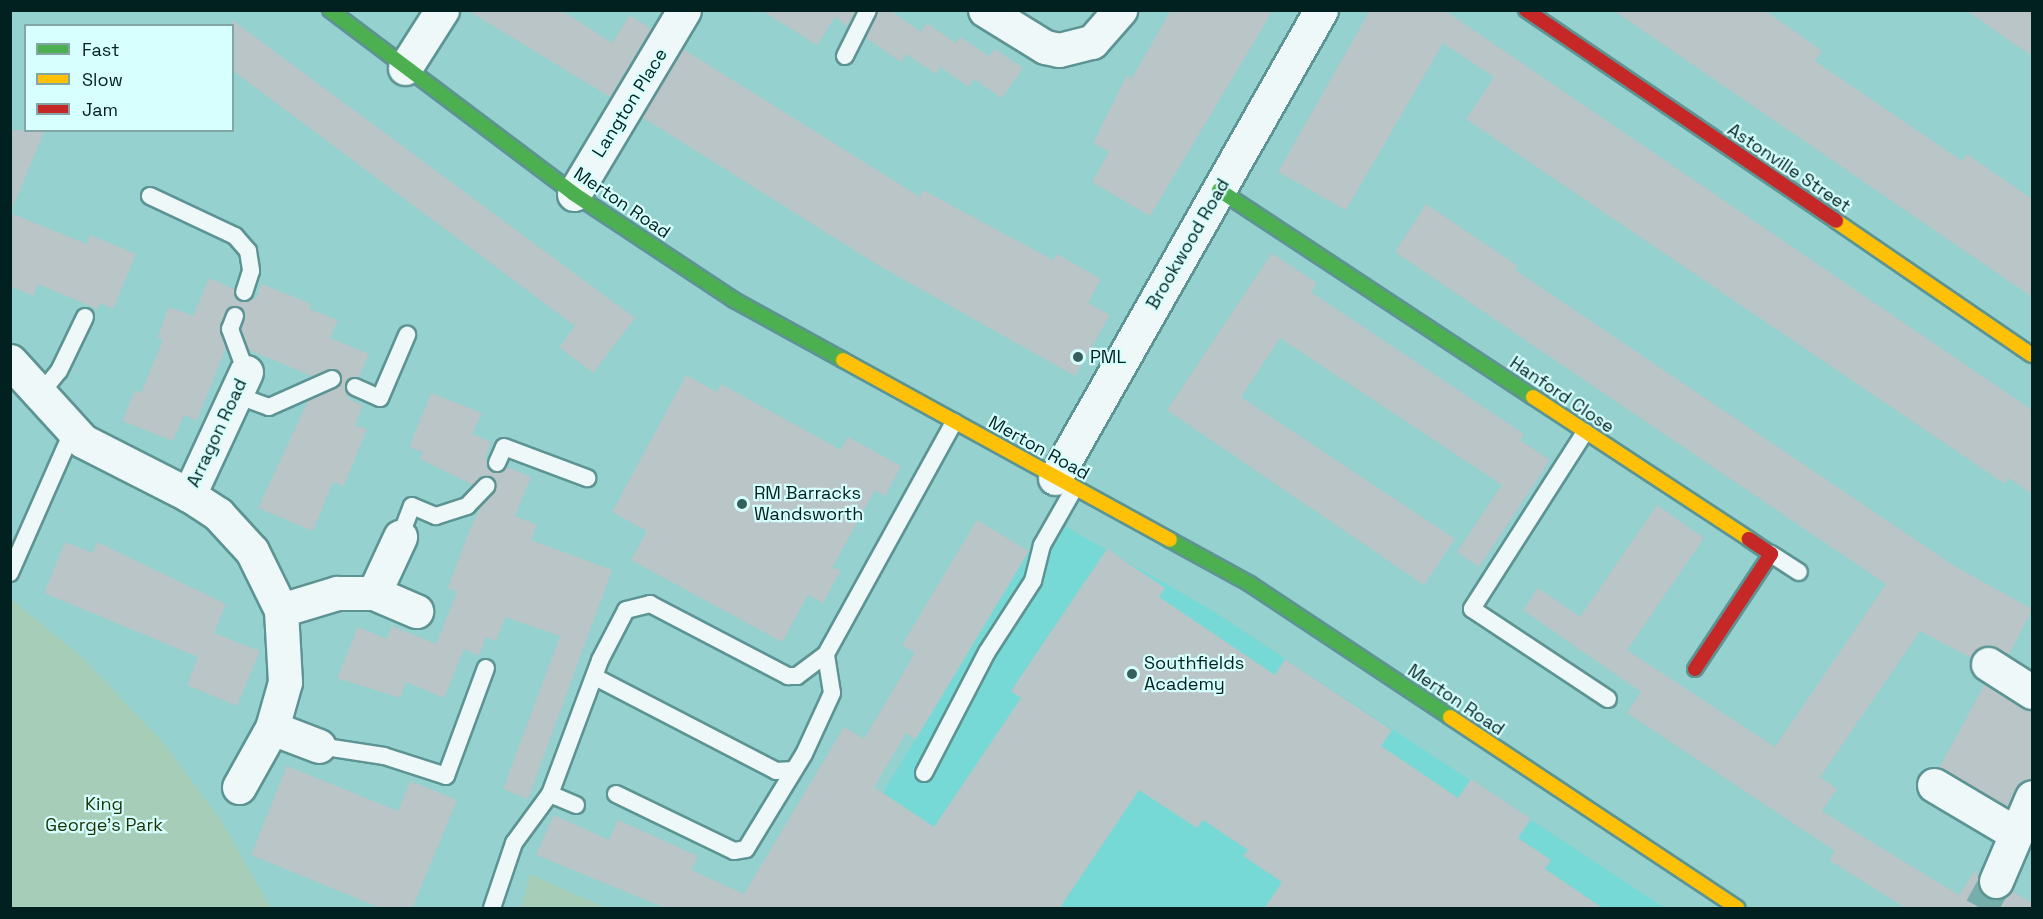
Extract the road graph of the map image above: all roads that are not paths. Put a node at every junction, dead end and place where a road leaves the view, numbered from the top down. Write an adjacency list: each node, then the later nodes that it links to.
1 (330, 10): 10 (main road, Merton Road)
2 (442, 10): 10 (street)
3 (684, 10): 12 (street, Langton Place)
4 (868, 10): 9 (lane)
5 (985, 10): 6 (street)
6 (1120, 10)
7 (1321, 10): 11 (street, Brookwood Road)
8 (1526, 10): 18 (main road, Astonville Street)
9 (845, 56)
10 (405, 68): 12 (main road, Merton Road)
11 (1219, 190): 25 (main road, Hanford Close); 28 (street, Brookwood Road)
12 (574, 194): 23 (main road, Merton Road)
13 (150, 196): 14 (lane)
14 (244, 292)
15 (235, 316): 21 (lane)
16 (85, 317): 19 (lane)
17 (407, 335): 22 (lane)
18 (2032, 355)
19 (22, 379): 24 (street, Arragon Road)
20 (332, 379): 21 (lane)
21 (241, 383): 30 (street, Arragon Road)
22 (355, 387)
23 (954, 422): 28 (main road, Merton Road); 38 (lane)
24 (73, 430): 30 (street, Arragon Road); 34 (lane)
25 (1585, 432): 32 (main road, Hanford Close); 44 (lane)
26 (496, 463): 27 (lane)
27 (587, 478)
28 (1064, 483): 48 (lane); 58 (main road, Merton Road)
29 (486, 486): 31 (lane)
30 (189, 495): 36 (street, Arragon Road)
31 (400, 537): 35 (street)
32 (1771, 554): 33 (lane); 41 (main road)
33 (1799, 572)
34 (10, 573)
35 (374, 593): 36 (street); 37 (street)
36 (281, 610): 45 (street, Arragon Road)
37 (416, 611)
38 (826, 654): 42 (lane); 47 (lane)
39 (1988, 664): 43 (street)
40 (486, 668): 46 (lane)
41 (1695, 669)
42 (595, 677): 47 (lane); 51 (lane)
43 (2032, 692)
44 (1608, 699)
45 (272, 728): 46 (street); 50 (street, Arragon Road)
46 (319, 746)
47 (794, 770): 52 (lane)
48 (924, 773)
49 (1935, 785): 55 (street)
50 (239, 787)
51 (550, 794): 54 (lane); 57 (lane)
52 (616, 794)
53 (2032, 797): 55 (street)
54 (576, 805)
55 (2015, 833): 56 (street)
56 (1996, 881)
57 (492, 909)
58 (1737, 909)

